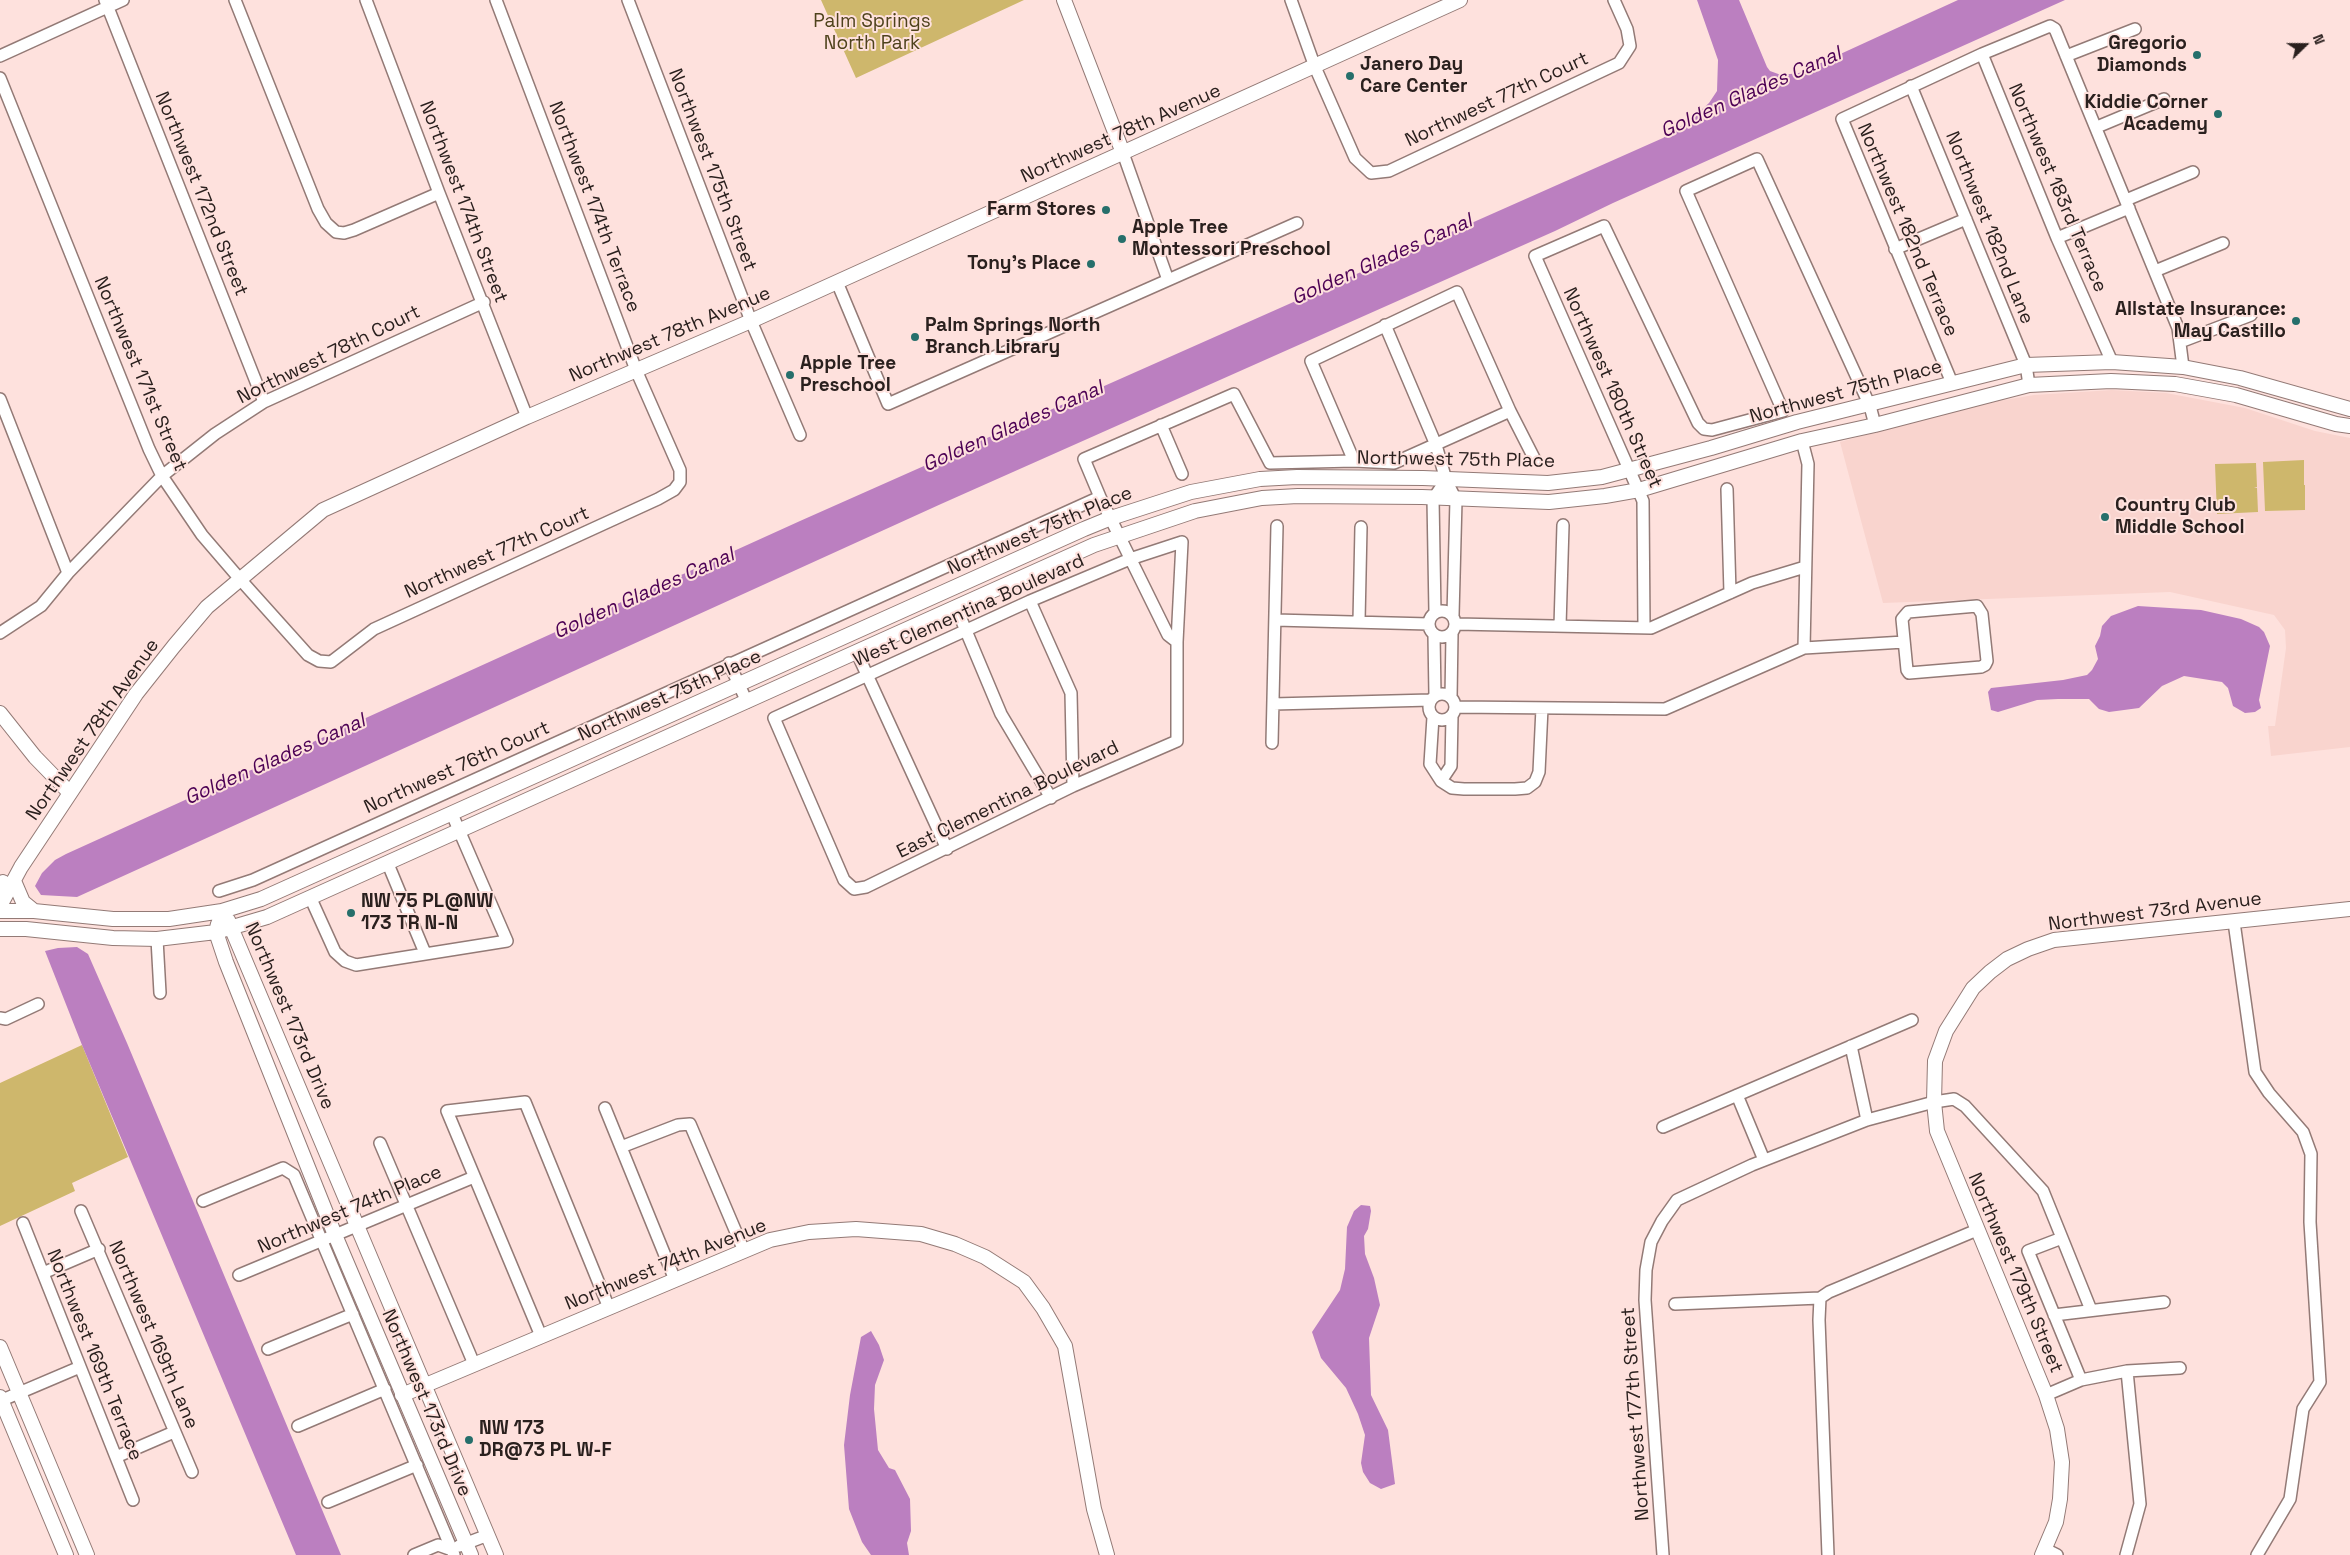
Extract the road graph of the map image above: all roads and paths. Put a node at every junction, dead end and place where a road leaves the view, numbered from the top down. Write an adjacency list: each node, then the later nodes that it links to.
1 (123, 0): 10 (street)
2 (235, 0): 22 (street)
3 (366, 0): 22 (street, Northwest 174th Street)
4 (496, 0): 40 (street, Northwest 174th Terrace)
5 (628, 0): 34 (street, Northwest 175th Street)
6 (1064, 0): 20 (street)
7 (1291, 0): 15 (street)
8 (1460, 0): 15 (street, Northwest 78th Avenue)
9 (1614, 0): 15 (street, Northwest 77th Court)
10 (106, 3): 13 (street); 44 (street, Northwest 172nd Street)
11 (2135, 29): 14 (street)
12 (1982, 54): 14 (street); 17 (street); 26 (street, Northwest 183rd Terrace)
13 (0, 56)
14 (2066, 56): 19 (street)
15 (1315, 67): 20 (street, Northwest 78th Avenue)
16 (0, 78): 59 (street, Northwest 171st Street)
17 (1911, 86): 24 (street, Northwest 182nd Lane); 28 (street, Northwest 182nd Terrace)
18 (2164, 99): 19 (street)
19 (2097, 127): 23 (street)
20 (1123, 153): 30 (street); 31 (street, Northwest 78th Avenue)
21 (2193, 172): 23 (street)
22 (439, 193): 32 (street, Northwest 174th Street)
23 (2128, 204): 26 (street); 29 (street)
24 (1966, 219): 28 (street); 38 (street, Northwest 182nd Lane)
25 (1297, 223): 30 (street)
26 (2057, 238): 37 (street, Northwest 183rd Terrace)
27 (2223, 243): 29 (street)
28 (1896, 249): 41 (street, Northwest 182nd Terrace)
29 (2155, 271): 36 (street)
30 (1168, 280): 31 (street)
31 (837, 282): 34 (street, Northwest 78th Avenue)
32 (484, 302): 44 (street, Northwest 78th Court); 48 (street, Northwest 174th Street)
33 (2251, 315): 36 (street)
34 (751, 321): 40 (street, Northwest 78th Avenue); 52 (street, Northwest 175th Street)
35 (1385, 325): 47 (street); 54 (street); 56 (street)
36 (2180, 342): 39 (street)
37 (2112, 362): 38 (street, Northwest 75th Place); 39 (street, Northwest 75th Place)
38 (2026, 365): 41 (street, Northwest 75th Place); 42 (street, Northwest 182nd Lane)
39 (2183, 367): 46 (street, Northwest 75th Place)
40 (636, 370): 48 (street, Northwest 78th Avenue); 61 (street, Northwest 174th Terrace)
41 (1952, 383): 45 (street, Northwest 75th Place)
42 (2029, 385): 49 (street, Northwest 75th Place); 51 (street, Northwest 75th Place)
43 (0, 399): 74 (street)
44 (264, 402): 59 (street, Northwest 78th Court)
45 (1870, 406): 49 (street); 57 (street, Northwest 75th Place); 57 (street, Northwest 180th Street)
46 (2350, 409)
47 (1510, 411): 54 (street); 55 (street)
48 (527, 417): 75 (street, Northwest 78th Avenue)
49 (1875, 424): 53 (street, Northwest 75th Place)
50 (1162, 425): 56 (street); 58 (street); 64 (street)
51 (2350, 426)
52 (800, 435)
53 (1802, 441): 63 (street, Northwest 75th Place); 73 (street)
54 (1436, 445): 56 (street); 60 (street)
55 (1536, 460)
56 (1354, 461)
57 (1630, 470): 60 (street, Northwest 75th Place); 63 (street, Northwest 180th Street)
58 (1182, 474)
59 (162, 476): 74 (street, Northwest 78th Court); 75 (street, Northwest 171st Street)
60 (1446, 480): 65 (street); 66 (street); 67 (street, Northwest 75th Place)
61 (680, 482): 94 (street, Northwest 77th Court)
62 (1727, 489): 76 (street)
63 (1639, 490): 66 (street, Northwest 75th Place); 86 (street, Northwest 180th Street)
64 (1100, 497): 67 (street); 95 (street, Northwest 76th Court)
65 (1433, 499): 66 (street, Northwest 75th Place); 71 (street, Northwest 75th Place); 79 (street)
66 (1456, 500): 84 (street)
67 (1111, 518): 71 (street); 82 (street, Northwest 75th Place)
68 (1563, 525): 85 (street)
69 (1277, 526): 80 (street)
70 (1361, 527): 81 (street)
71 (1120, 535): 72 (street); 78 (street, Northwest 75th Place)
72 (1130, 559): 77 (street, West Clementina Boulevard); 90 (street); 90 (street, West Clementina Boulevard)
73 (1805, 567): 76 (street); 92 (street)
74 (68, 573): 88 (street, Northwest 78th Court)
75 (239, 578): 94 (street, Northwest 171st Street); 108 (street, Northwest 78th Avenue)
76 (1730, 593): 86 (street)
77 (1030, 601): 87 (street, West Clementina Boulevard); 107 (street)
78 (956, 608): 87 (street); 93 (street, Northwest 75th Place)
79 (1435, 613): 83 (street); 84 (street)
80 (1275, 620): 81 (street); 100 (street)
81 (1359, 621): 83 (street)
82 (878, 622): 93 (street); 97 (street, Northwest 75th Place)
83 (1429, 624): 89 (street)
84 (1453, 624): 85 (street); 89 (street); 101 (street)
85 (1560, 626): 86 (street)
86 (1644, 628)
87 (967, 631): 96 (street, West Clementina Boulevard); 109 (street)
88 (0, 634)
89 (1434, 635): 98 (street)
90 (1177, 642): 107 (street, East Clementina Boulevard)
91 (1904, 642): 91 (street); 92 (street)
92 (1804, 648): 102 (street)
93 (856, 653): 96 (street); 99 (street, Northwest 75th Place)
94 (331, 662)
95 (730, 663): 97 (street); 114 (street, Northwest 76th Court)
96 (866, 675): 112 (street); 116 (street, West Clementina Boulevard)
97 (739, 685): 99 (street); 110 (street, Northwest 75th Place)
98 (1433, 698): 100 (street); 101 (street); 104 (street)
99 (747, 702): 111 (street, Northwest 75th Place)
100 (1273, 704): 105 (street)
101 (1453, 707): 102 (street); 104 (street); 106 (street)
102 (1542, 708): 106 (street)
103 (0, 713): 108 (street)
104 (1433, 716): 106 (street)
105 (1272, 743)
106 (1441, 781)
107 (1073, 786): 109 (street, East Clementina Boulevard)
108 (70, 793): 115 (street, Northwest 78th Avenue)
109 (1051, 798): 112 (street, East Clementina Boulevard)
110 (452, 814): 111 (street); 118 (street, Northwest 75th Place)
111 (460, 832): 113 (street, Northwest 75th Place); 132 (street)
112 (947, 849): 116 (street, East Clementina Boulevard)
113 (388, 864): 119 (street, Northwest 75th Place); 132 (street)
114 (253, 880): 117 (street, Northwest 76th Court); 118 (street)
115 (4, 884): 120 (street, Northwest 78th Avenue); 123 (street)
116 (854, 889)
117 (219, 891)
118 (261, 899): 124 (street, Northwest 75th Place)
119 (311, 899): 126 (street, Northwest 75th Place); 132 (street)
120 (0, 906)
121 (2350, 908): 125 (street, Northwest 73rd Avenue)
122 (0, 911): 123 (street, Northwest 75th Place)
123 (34, 911): 124 (street, Northwest 75th Place)
124 (222, 911): 126 (street, Northwest 173rd Drive); 129 (street, Northwest 173rd Drive)
125 (2234, 922): 135 (street, Northwest 73rd Avenue); 201 (street)
126 (233, 928): 129 (street, Northwest 75th Place); 152 (street, Northwest 173rd Drive)
127 (0, 929): 128 (street, Northwest 75th Place)
128 (26, 929): 130 (street); 131 (street, Northwest 75th Place)
129 (216, 932): 131 (street, Northwest 75th Place); 154 (street, Northwest 173rd Drive)
130 (0, 937)
131 (157, 939): 133 (street)
132 (425, 953)
133 (160, 993)
134 (38, 1004): 136 (street)
135 (1958, 1008): 140 (street, Northwest 179th Street)
136 (0, 1018)
137 (1912, 1020): 138 (street)
138 (1851, 1046): 139 (street); 142 (street)
139 (1736, 1095): 143 (street); 146 (street)
140 (1934, 1102): 142 (street, Northwest 177th Street); 153 (street, Northwest 179th Street); 155 (street, Northwest 177th Street)
141 (605, 1108): 145 (street)
142 (1867, 1120): 146 (street, Northwest 177th Street)
143 (1663, 1126)
144 (380, 1143): 149 (street)
145 (621, 1147): 157 (street); 160 (street)
146 (1764, 1160): 198 (street, Northwest 177th Street)
147 (474, 1177): 149 (street, Northwest 74th Place); 164 (street); 168 (street)
148 (203, 1201): 154 (street)
149 (406, 1205): 152 (street, Northwest 74th Place); 171 (street)
150 (82, 1211): 156 (street, Northwest 169th Lane)
151 (23, 1223): 158 (street, Northwest 169th Terrace)
152 (357, 1226): 154 (street, Northwest 74th Place); 176 (street, Northwest 173rd Drive)
153 (1977, 1230): 161 (street); 180 (street, Northwest 179th Street)
154 (329, 1238): 159 (street, Northwest 74th Place); 166 (street); 179 (street, Northwest 173rd Drive)
155 (2062, 1238): 165 (street, Northwest 177th Street); 167 (street)
156 (99, 1249): 158 (street); 183 (street, Northwest 169th Lane)
157 (744, 1250): 160 (street, Northwest 74th Avenue); 197 (street, Northwest 74th Avenue)
158 (43, 1273): 172 (street, Northwest 169th Terrace)
159 (239, 1275)
160 (675, 1280): 164 (street, Northwest 74th Avenue)
161 (1820, 1298): 163 (street); 199 (street)
162 (2164, 1302): 165 (street)
163 (1675, 1304)
164 (609, 1308): 168 (street, Northwest 74th Avenue)
165 (2090, 1310): 167 (street)
166 (353, 1314): 170 (street); 177 (street)
167 (2054, 1314): 175 (street)
168 (542, 1336): 171 (street, Northwest 74th Avenue)
169 (0, 1347): 178 (street)
170 (268, 1349)
171 (474, 1364): 176 (street, Northwest 74th Avenue)
172 (80, 1367): 178 (street); 184 (street, Northwest 169th Terrace)
173 (2180, 1368): 174 (street)
174 (2127, 1371): 175 (street); 200 (street)
175 (2081, 1380): 180 (street)
176 (424, 1386): 179 (street, Northwest 74th Avenue); 189 (street, Northwest 173rd Drive)
177 (385, 1389): 182 (street); 185 (street)
178 (19, 1393): 181 (street); 194 (street)
179 (402, 1395): 190 (street, Northwest 173rd Drive)
180 (2046, 1395): 192 (street, Northwest 179th Street)
181 (0, 1400): 193 (street)
182 (298, 1426)
183 (174, 1432): 184 (street); 186 (street, Northwest 169th Lane)
184 (116, 1457): 187 (street, Northwest 169th Terrace)
185 (417, 1465): 188 (street); 191 (street)
186 (192, 1472)
187 (134, 1500)
188 (328, 1502)
189 (488, 1535): 190 (street); 196 (street, Northwest 173rd Drive)
190 (468, 1549): 191 (street)
191 (452, 1553): 195 (street)
192 (2048, 1553)
193 (66, 1555)
194 (87, 1555)
195 (414, 1555)
196 (496, 1555)
197 (1107, 1555)
198 (1664, 1555)
199 (1828, 1555)
200 (2126, 1555)
201 (2257, 1555)

